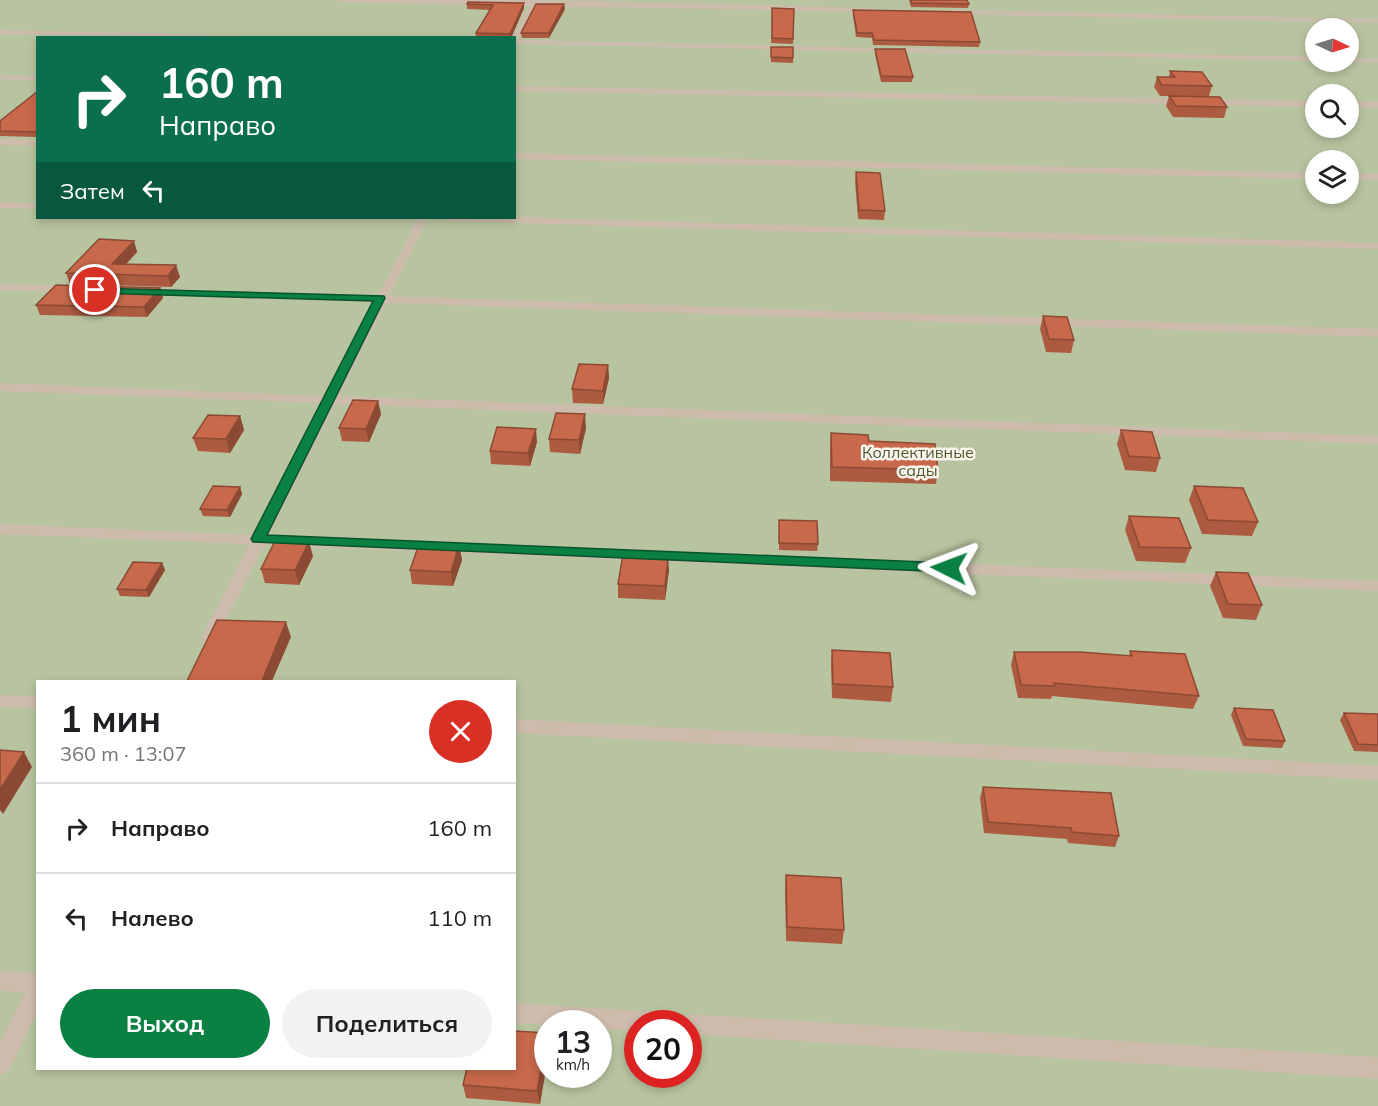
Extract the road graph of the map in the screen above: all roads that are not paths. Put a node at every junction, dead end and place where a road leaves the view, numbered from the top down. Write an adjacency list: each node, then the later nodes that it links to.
1 (340, 0): 2 (street)
2 (534, 2): 3 (street); 8 (street)
3 (878, 10)
4 (938, 12): 5 (street)
5 (1378, 21)
6 (0, 32): 7 (street)
7 (187, 36)
8 (516, 38)
9 (516, 42): 10 (street)
10 (1305, 59)
11 (1359, 60): 12 (street)
12 (1378, 61)
13 (0, 77): 14 (street)
14 (36, 78)
15 (516, 88): 16 (street)
16 (1305, 104)
17 (1359, 105): 18 (street)
18 (1378, 105)
19 (0, 142): 20 (street)
20 (36, 143)
21 (516, 156): 22 (street)
22 (1305, 176)
23 (1359, 177): 24 (street)
24 (1378, 177)
25 (0, 205): 26 (street)
26 (36, 206)
27 (422, 219): 33 (street)
28 (483, 219): 29 (street)
29 (1378, 246)
30 (0, 287): 31 (street)
31 (83, 290)
32 (131, 291): 33 (street)
33 (380, 298): 34 (street); 36 (street)
34 (1378, 333)
35 (0, 387): 36 (street)
36 (329, 398): 37 (street); 39 (street)
37 (1378, 440)
38 (0, 529): 39 (street)
39 (258, 539): 40 (street); 41 (street)
40 (1378, 586)
41 (203, 651)
42 (0, 701): 43 (street)
43 (36, 702)
44 (516, 726): 45 (street)
45 (1378, 773)
46 (0, 981): 47 (street)
47 (36, 983)
48 (36, 992): 52 (street)
49 (516, 1013): 50 (street)
50 (624, 1020)
51 (702, 1025): 53 (street)
52 (0, 1064)
53 (1378, 1068)

